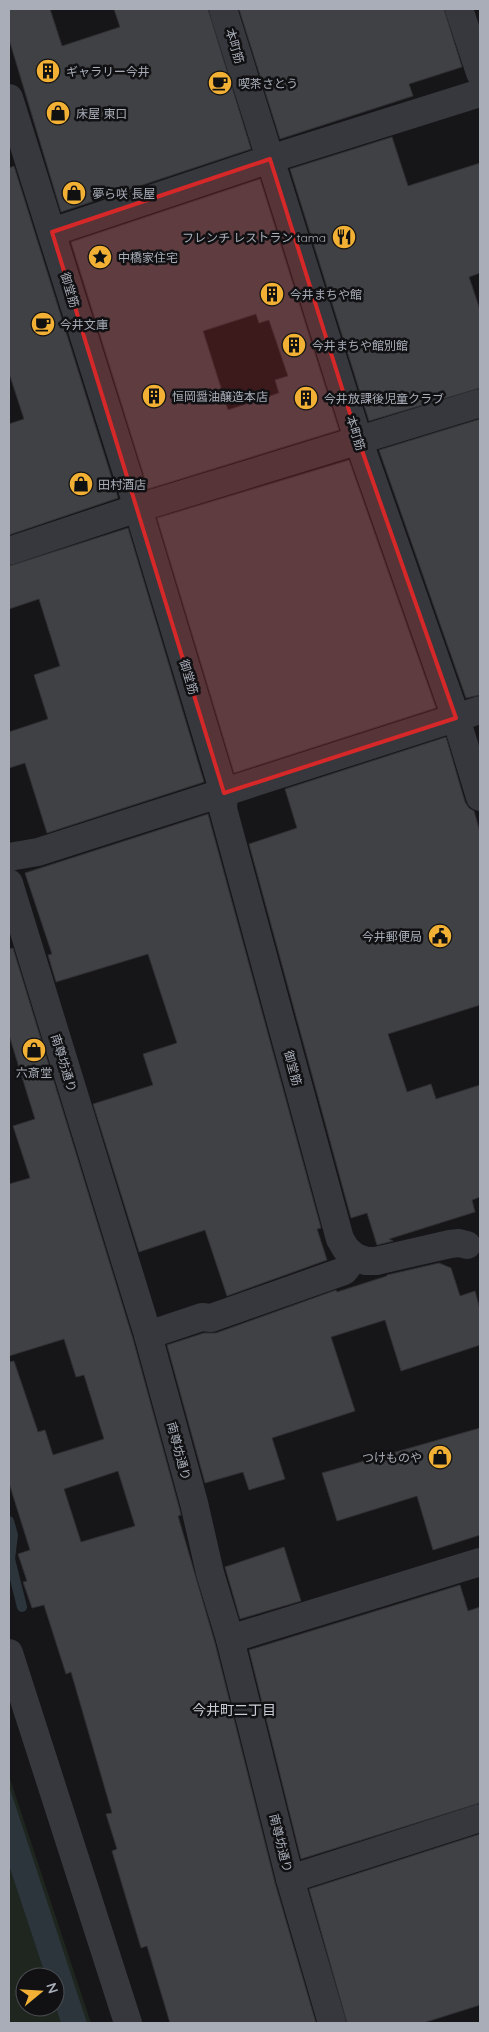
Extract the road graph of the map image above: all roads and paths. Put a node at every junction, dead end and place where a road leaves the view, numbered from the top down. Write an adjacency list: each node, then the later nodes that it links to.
1 (223, 9): 6 (street, 本町筋)
2 (459, 9): 3 (street)
3 (480, 73)
4 (480, 93): 6 (street)
5 (9, 98): 7 (street, 御堂筋)
6 (270, 159): 7 (street); 9 (street, 本町筋)
7 (52, 232): 10 (street, 御堂筋)
8 (480, 403): 9 (street)
9 (358, 439): 10 (street); 12 (street, 本町筋)
10 (138, 508): 11 (street); 13 (street, 御堂筋)
11 (9, 551)
12 (468, 714): 13 (street); 14 (street, 本町筋)
13 (224, 793): 15 (street); 18 (street, 御堂筋)
14 (480, 797)
15 (9, 858)
16 (9, 884): 19 (street, 南尊坊通り)
17 (476, 1247): 18 (street)
18 (356, 1257): 19 (street)
19 (148, 1335): 21 (street, 南尊坊通り)
20 (480, 1562): 21 (street)
21 (230, 1639): 24 (street, 南尊坊通り)
22 (9, 1653): 25 (street)
23 (480, 1818): 24 (street)
24 (290, 1879): 26 (street, 南尊坊通り)
25 (128, 2023)
26 (332, 2023)

